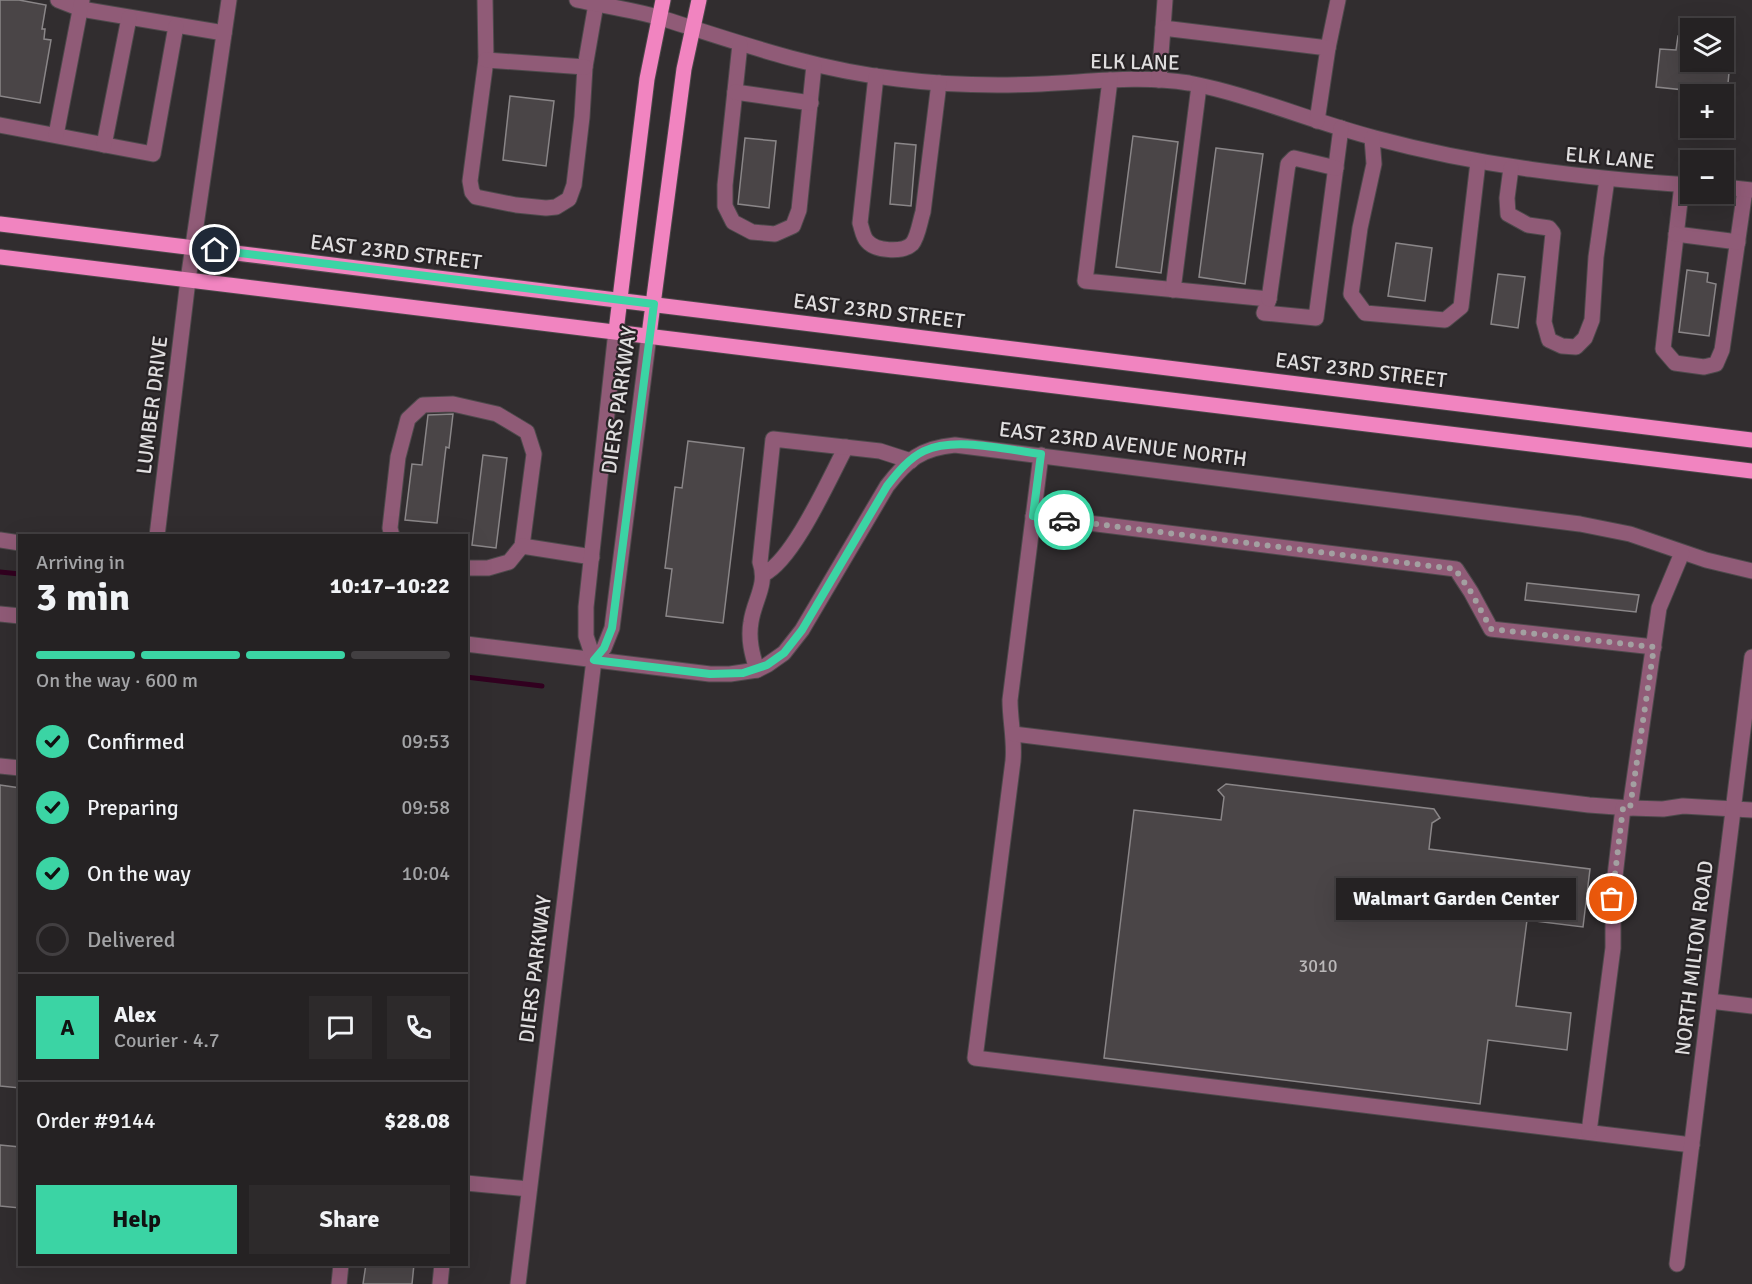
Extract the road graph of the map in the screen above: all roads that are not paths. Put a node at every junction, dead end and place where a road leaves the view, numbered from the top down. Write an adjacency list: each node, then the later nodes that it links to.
1 (58, 0): 10 (street)
2 (229, 0): 16 (street, LUMBER DRIVE)
3 (485, 0): 19 (street)
4 (577, 0): 9 (street, ELK LANE)
5 (663, 0): 12 (main road, DIERS PARKWAY)
6 (699, 0): 15 (main road, DIERS PARKWAY)
7 (1165, 0): 14 (street)
8 (1338, 0): 18 (street)
9 (596, 4): 12 (street, ELK LANE); 21 (street)
10 (82, 5): 11 (street); 32 (street)
11 (129, 18): 13 (street); 34 (street)
12 (658, 18): 15 (street, ELK LANE); 51 (main road, DIERS PARKWAY)
13 (176, 26): 16 (street); 34 (street)
14 (1163, 27): 18 (street); 24 (street)
15 (691, 29): 17 (street, ELK LANE); 52 (main road, DIERS PARKWAY)
16 (224, 33): 46 (street, LUMBER DRIVE)
17 (740, 44): 20 (street, ELK LANE); 27 (street)
18 (1328, 48): 29 (street)
19 (486, 60): 21 (street); 21 (street)
20 (814, 65): 22 (street, ELK LANE); 28 (street)
21 (585, 67)
22 (876, 76): 25 (street, ELK LANE); 25 (street)
23 (1110, 80): 24 (street, ELK LANE); 25 (street, ELK LANE); 49 (street)
24 (1159, 80): 26 (street, ELK LANE)
25 (939, 82)
26 (1199, 86): 29 (street, ELK LANE); 49 (street)
27 (735, 92): 28 (street); 28 (street)
28 (811, 103)
29 (1317, 121): 31 (street, ELK LANE)
30 (0, 125): 32 (street)
31 (1341, 128): 33 (street, ELK LANE); 36 (street)
32 (56, 135): 34 (street)
33 (1372, 138): 35 (street, ELK LANE); 35 (street)
34 (104, 145)
35 (1478, 162): 37 (street, ELK LANE)
36 (1336, 168): 50 (street); 50 (street)
37 (1511, 168): 38 (street, ELK LANE); 38 (street)
38 (1607, 179): 39 (street, ELK LANE)
39 (1680, 185)
40 (1734, 189): 41 (street)
41 (1749, 190): 45 (street)
42 (1682, 204): 44 (street)
43 (0, 224): 46 (main road, EAST 23RD STREET)
44 (1676, 234): 45 (street); 45 (street)
45 (1738, 242)
46 (194, 248): 48 (street, LUMBER DRIVE); 51 (main road, EAST 23RD STREET)
47 (0, 257): 48 (main road)
48 (188, 280): 53 (main road); 61 (street, LUMBER DRIVE)
49 (1173, 290): 50 (street)
50 (1269, 299)
51 (619, 300): 52 (main road, EAST 23RD STREET); 53 (main road, DIERS PARKWAY)
52 (654, 304): 54 (main road, DIERS PARKWAY); 55 (main road, EAST 23RD STREET)
53 (616, 331): 54 (main road); 67 (street, DIERS PARKWAY)
54 (649, 335): 59 (main road); 76 (street, DIERS PARKWAY)
55 (1752, 440)
56 (846, 447): 58 (street); 70 (street); 70 (street)
57 (1041, 454): 58 (street, EAST 23RD AVENUE NORTH); 60 (street); 66 (street, EAST 23RD AVENUE NORTH)
58 (910, 460): 77 (street, EAST 23RD AVENUE NORTH)
59 (1752, 471)
60 (1033, 516): 74 (street); 79 (street)
61 (157, 534)
62 (392, 534): 65 (street)
63 (0, 540): 64 (street)
64 (18, 543)
65 (522, 546): 67 (street); 68 (street)
66 (1682, 553): 69 (street, EAST 23RD AVENUE NORTH); 74 (street)
67 (591, 556): 76 (street, DIERS PARKWAY)
68 (468, 568)
69 (1752, 571)
70 (764, 574): 77 (street)
71 (0, 614): 72 (street)
72 (18, 616)
73 (468, 644): 76 (street, EAST 23RD AVENUE NORTH)
74 (1654, 647): 82 (street)
75 (1752, 657): 78 (street, NORTH MILTON ROAD)
76 (594, 660): 77 (street, EAST 23RD AVENUE NORTH); 90 (street, DIERS PARKWAY)
77 (757, 670)
78 (1750, 693): 83 (street, NORTH MILTON ROAD)
79 (1014, 734): 82 (street); 87 (street)
80 (0, 766): 81 (street)
81 (18, 768)
82 (1627, 808): 83 (street); 87 (street)
83 (1733, 809): 84 (street); 85 (street, NORTH MILTON ROAD)
84 (1752, 810)
85 (1710, 1001): 86 (street); 88 (street, NORTH MILTON ROAD)
86 (1752, 1006)
87 (1589, 1132): 88 (street)
88 (1692, 1145): 91 (street, NORTH MILTON ROAD)
89 (468, 1183): 90 (street)
90 (529, 1189): 96 (street, DIERS PARKWAY)
91 (1677, 1264)
92 (341, 1266): 94 (street)
93 (442, 1266): 95 (street)
94 (339, 1284)
95 (440, 1284)
96 (518, 1284)

